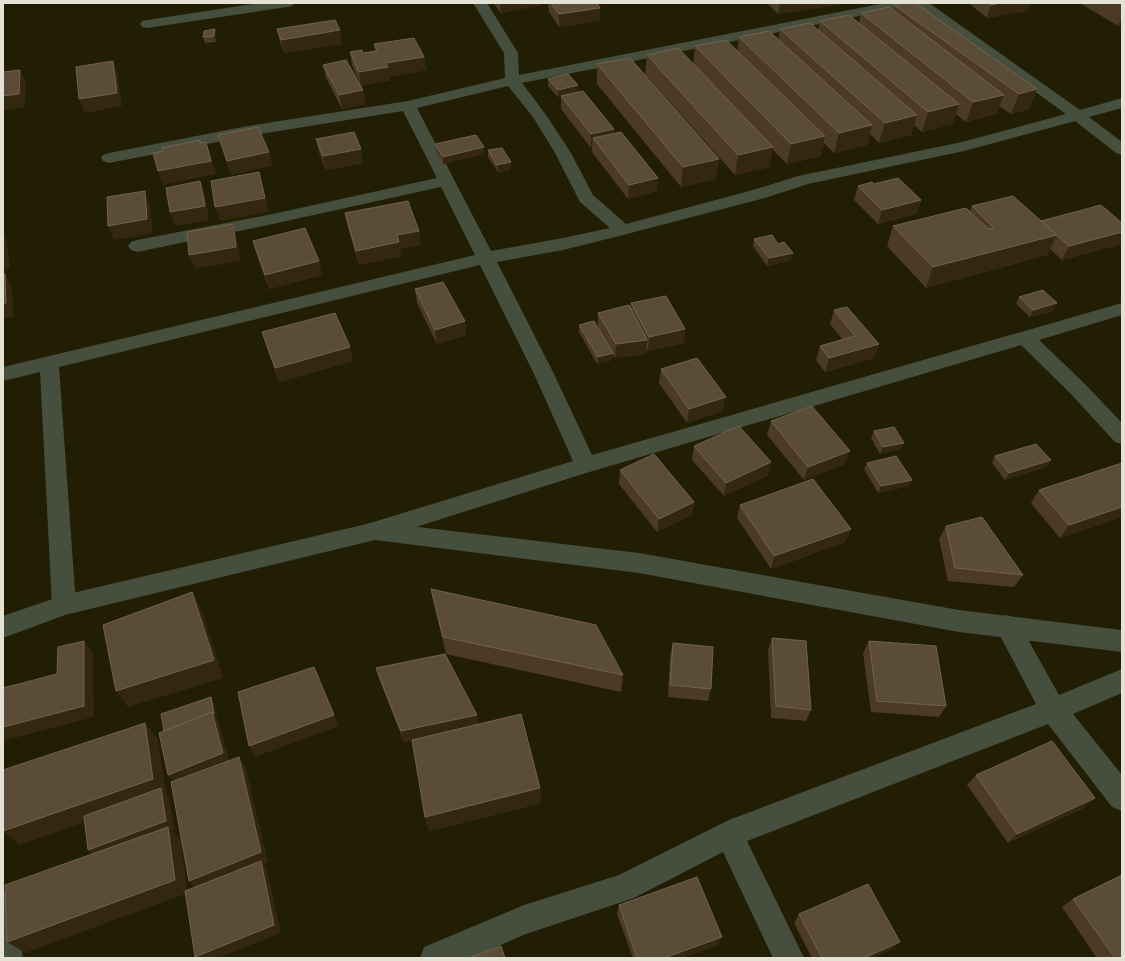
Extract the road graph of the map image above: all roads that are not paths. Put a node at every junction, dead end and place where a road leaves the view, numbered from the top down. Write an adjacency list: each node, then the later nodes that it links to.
1 (287, 3): 5 (street)
2 (480, 3): 6 (street)
3 (905, 3): 6 (street)
4 (920, 3): 9 (street)
5 (147, 24)
6 (512, 81): 8 (street); 13 (street)
7 (1122, 102): 9 (street)
8 (408, 106): 11 (street); 12 (street)
9 (1076, 114): 10 (street); 13 (street)
10 (1122, 150)
11 (109, 158)
12 (446, 181): 14 (street); 15 (street)
13 (623, 230): 15 (street)
14 (137, 246)
15 (486, 258): 18 (street); 21 (street)
16 (1122, 310): 17 (street)
17 (1024, 337): 20 (street); 21 (street)
18 (49, 363): 19 (street); 23 (street)
19 (3, 374)
20 (1122, 436)
21 (586, 465): 22 (street)
22 (375, 530): 23 (street); 24 (street)
23 (64, 605): 25 (street)
24 (1007, 626): 26 (street); 28 (street)
25 (3, 627)
26 (1122, 641)
27 (1122, 681): 28 (street)
28 (1053, 710): 29 (street); 30 (street)
29 (1122, 797)
30 (729, 834): 33 (street); 34 (street)
31 (3, 902): 32 (lane)
32 (11, 958)
33 (435, 958)
34 (789, 958)

